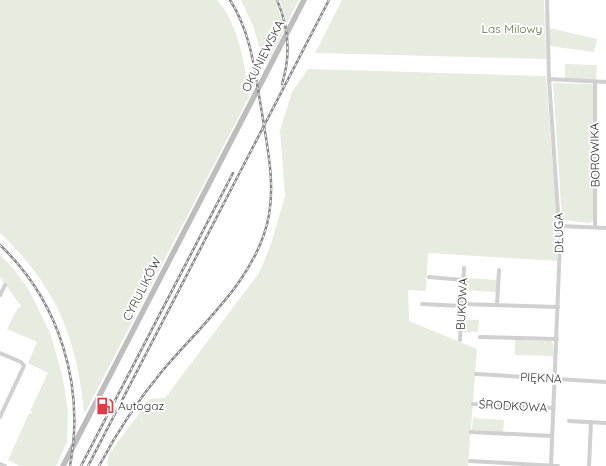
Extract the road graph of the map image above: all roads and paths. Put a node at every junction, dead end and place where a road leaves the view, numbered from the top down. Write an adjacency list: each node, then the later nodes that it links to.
1 (304, 0): 6 (main road, OKUNIEWSKA)
2 (547, 0): 3 (street, DŁUGA)
3 (550, 79): 4 (street); 7 (street, DŁUGA)
4 (595, 82): 5 (street); 8 (street, BOROWIKA)
5 (606, 82)
6 (241, 122): 38 (main road, CYRULIKÓW)
7 (560, 226): 8 (street); 19 (street, DŁUGA)
8 (595, 227): 9 (street)
9 (606, 228)
10 (464, 268): 13 (street, BUKOWA)
11 (499, 270): 18 (street)
12 (429, 277): 13 (street)
13 (463, 280): 17 (street, BUKOWA)
14 (5, 285): 15 (street)
15 (0, 295)
16 (422, 304): 17 (street)
17 (462, 305): 18 (street); 22 (street, BUKOWA)
18 (497, 305): 19 (street)
19 (558, 307): 21 (street, DŁUGA)
20 (480, 337): 21 (street)
21 (557, 339): 25 (street, DŁUGA)
22 (460, 340)
23 (0, 352): 29 (street)
24 (476, 374): 25 (street, PIĘKNA)
25 (556, 379): 26 (street, PIĘKNA); 28 (street, DŁUGA)
26 (606, 382)
27 (473, 404): 28 (street, ŚRODKOWA)
28 (554, 408): 34 (street, DŁUGA)
29 (1, 415)
30 (568, 421): 31 (street)
31 (591, 422): 32 (street); 41 (street)
32 (606, 423)
33 (471, 432): 34 (street)
34 (552, 436): 39 (street, DŁUGA)
35 (470, 461): 39 (street)
36 (0, 464): 37 (street)
37 (5, 466)
38 (63, 466)
39 (551, 466): 40 (street)
40 (558, 466)
41 (589, 466)

